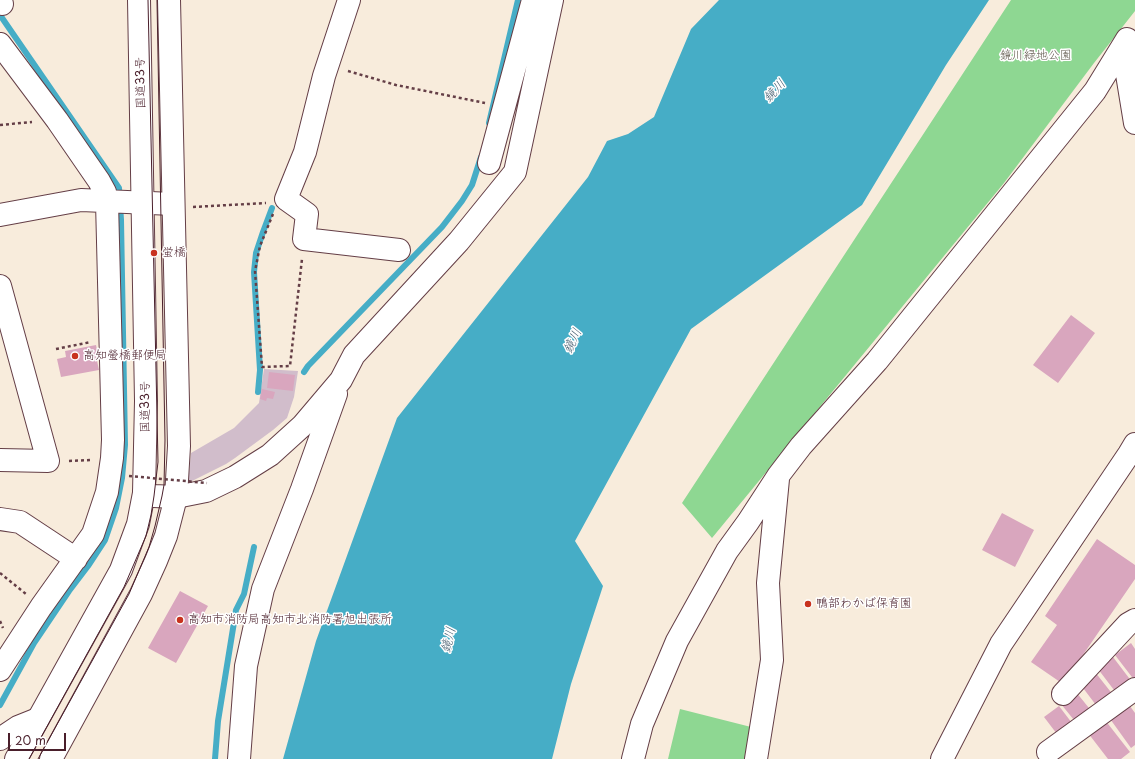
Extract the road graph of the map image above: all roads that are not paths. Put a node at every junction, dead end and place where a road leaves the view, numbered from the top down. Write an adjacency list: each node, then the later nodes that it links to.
1 (139, 0): 10 (main road, 国道33号)
2 (169, 0): 11 (main road)
3 (350, 0): 13 (main road)
4 (533, 0): 9 (main road)
5 (552, 0): 15 (main road)
6 (1131, 34): 8 (main road); 18 (main road)
7 (0, 44): 10 (main road)
8 (1135, 123)
9 (489, 163)
10 (122, 202): 11 (main road); 12 (main road); 20 (main road, 国道33号); 23 (main road)
11 (173, 204): 21 (main road)
12 (0, 215)
13 (399, 250)
14 (0, 286): 17 (main road)
15 (341, 380): 21 (main road); 33 (main road)
16 (1132, 449): 19 (main road); 36 (main road)
17 (0, 460)
18 (778, 476): 34 (main road); 35 (main road)
19 (1135, 477)
20 (144, 493): 21 (main road); 28 (main road, 国道33号)
21 (176, 497): 32 (main road)
22 (0, 518): 23 (main road)
23 (76, 560): 25 (main road)
24 (1135, 620): 27 (main road)
25 (0, 670)
26 (1135, 689): 30 (main road)
27 (1063, 694)
28 (38, 719): 29 (main road); 31 (main road, 国道33号)
29 (0, 739)
30 (1048, 752)
31 (16, 759)
32 (51, 759)
33 (238, 759)
34 (633, 759)
35 (756, 759)
36 (942, 759)

